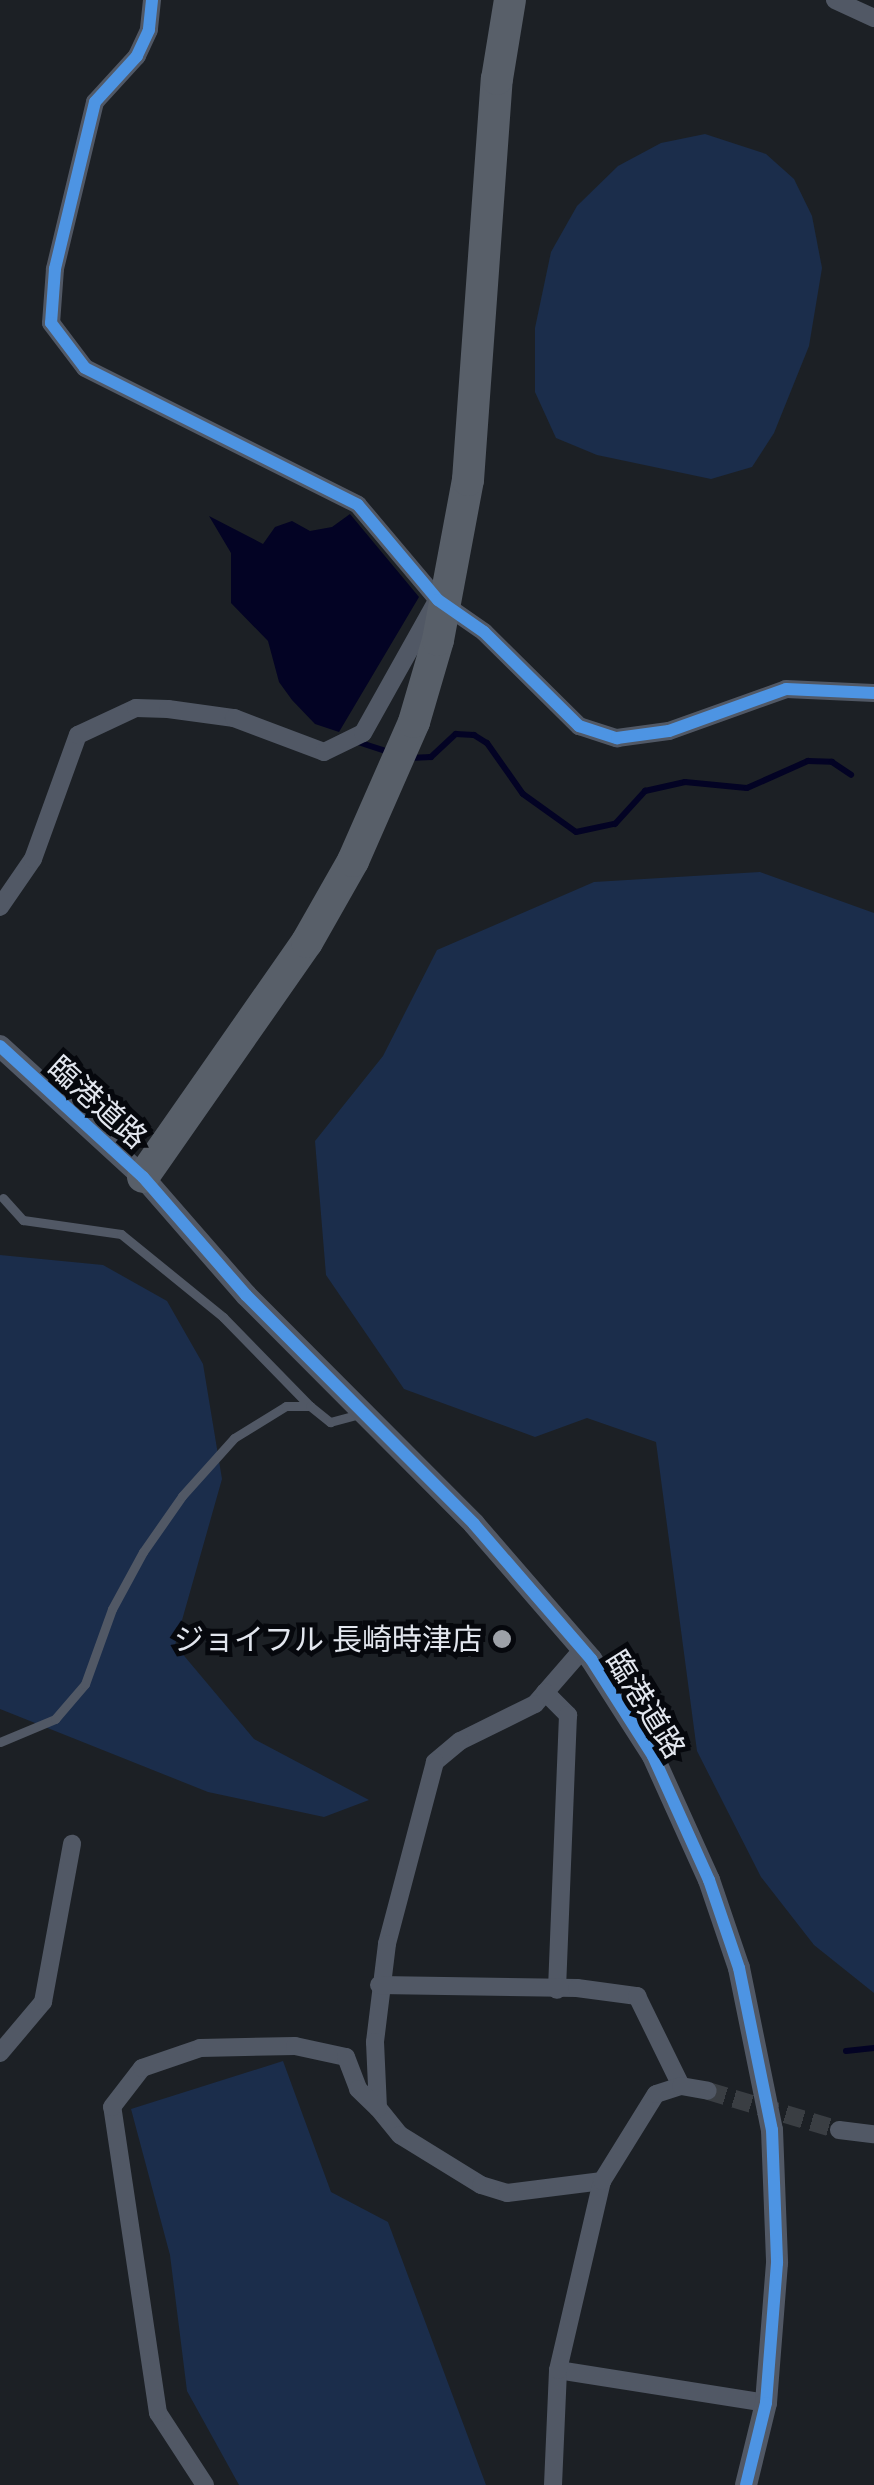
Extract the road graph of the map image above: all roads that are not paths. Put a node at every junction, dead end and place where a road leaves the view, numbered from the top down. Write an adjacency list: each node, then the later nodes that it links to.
1 (152, 0): 5 (street)
2 (510, 0): 9 (highway)
3 (835, 0): 4 (street)
4 (874, 18)
5 (438, 600): 6 (street); 7 (street)
6 (874, 693)
7 (0, 907)
8 (0, 1046): 9 (street, 臨港道路)
9 (143, 1178): 12 (street, 臨港道路)
10 (3, 1198): 11 (lane)
11 (310, 1406): 12 (lane); 15 (lane)
12 (361, 1414): 13 (street, 臨港道路)
13 (582, 1650): 14 (street); 27 (street, 臨港道路)
14 (545, 1692): 17 (street); 18 (street)
15 (0, 1742)
16 (72, 1844): 19 (street)
17 (379, 1985): 18 (street); 22 (street)
18 (557, 1990): 20 (street)
19 (0, 2053)
20 (681, 2086): 21 (street); 25 (street)
21 (708, 2091)
22 (378, 2108): 25 (street); 28 (street)
23 (839, 2130): 24 (street)
24 (874, 2134)
25 (602, 2181): 26 (street)
26 (558, 2370): 27 (street); 29 (street)
27 (766, 2404): 30 (street, 臨港道路)
28 (204, 2485)
29 (553, 2485)
30 (746, 2485)

